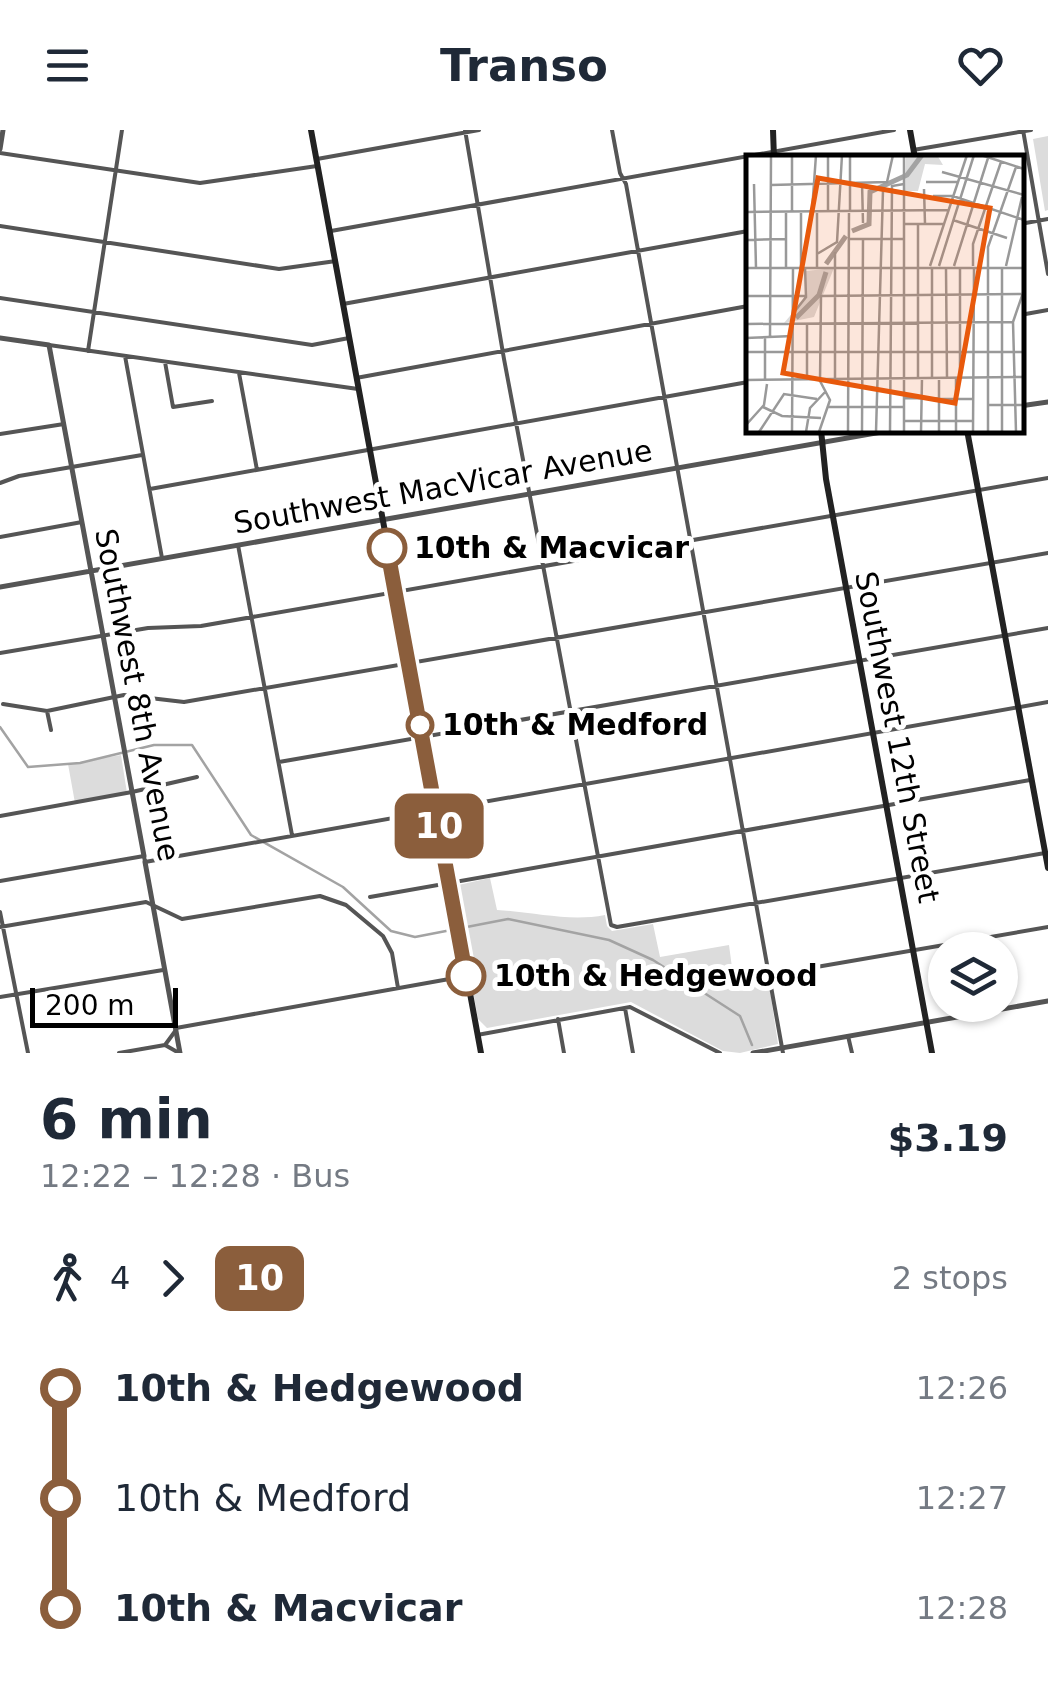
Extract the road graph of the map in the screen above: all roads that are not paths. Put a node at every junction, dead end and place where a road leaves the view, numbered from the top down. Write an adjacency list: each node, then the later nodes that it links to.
1 (3, 130): 12 (street)
2 (122, 130): 17 (street)
3 (311, 130): 16 (main road)
4 (479, 130): 10 (street)
5 (612, 130): 18 (street)
6 (773, 130): 14 (main road)
7 (894, 130): 14 (street)
8 (910, 130): 13 (main road)
9 (1030, 130): 11 (street)
10 (465, 131): 16 (street); 19 (street)
11 (1023, 131): 13 (street); 21 (street)
12 (0, 151): 17 (street)
13 (914, 154)
14 (774, 155)
15 (746, 159): 18 (street)
16 (318, 162): 17 (street); 24 (main road)
17 (116, 170): 26 (street)
18 (623, 179): 19 (street); 27 (street)
19 (479, 204): 24 (street); 30 (street)
20 (1048, 219): 21 (street)
21 (1038, 220): 22 (street); 29 (street)
22 (1023, 223)
23 (0, 226): 26 (street)
24 (331, 231): 28 (main road)
25 (746, 231): 27 (street)
26 (105, 242): 28 (street); 35 (street)
27 (638, 250): 30 (street); 37 (street)
28 (336, 261): 32 (main road)
29 (1048, 274)
30 (491, 277): 32 (street); 42 (street)
31 (0, 298): 35 (street)
32 (343, 304): 39 (main road)
33 (746, 306): 37 (street)
34 (1048, 310): 36 (street)
35 (94, 313): 39 (street); 41 (street)
36 (1023, 314)
37 (652, 323): 42 (street); 49 (street)
38 (0, 338): 40 (street)
39 (349, 338): 46 (main road)
40 (49, 345): 41 (street); 53 (street, Southwest 8th Avenue)
41 (88, 351): 43 (street)
42 (503, 351): 46 (street); 54 (street)
43 (125, 356): 44 (street); 61 (street)
44 (165, 362): 45 (street); 50 (street)
45 (239, 373): 48 (street); 64 (street)
46 (356, 378): 48 (main road)
47 (746, 382): 49 (street)
48 (358, 389): 60 (main road)
49 (666, 396): 54 (street); 63 (street)
50 (212, 401)
51 (1048, 402): 52 (street)
52 (1023, 406)
53 (64, 424): 58 (street); 62 (street, Southwest 8th Avenue)
54 (516, 424): 60 (street); 69 (street)
55 (821, 432): 59 (main road, Southwest 12th Street)
56 (883, 432): 59 (street, Southwest MacVicar Avenue)
57 (966, 432): 68 (main road)
58 (0, 434)
59 (821, 443): 63 (street, Southwest MacVicar Avenue); 70 (main road, Southwest 12th Street)
60 (369, 450): 64 (street); 71 (main road)
61 (143, 455): 62 (street); 67 (street)
62 (71, 466): 66 (street); 72 (street, Southwest 8th Avenue)
63 (679, 468): 69 (street, Southwest MacVicar Avenue); 74 (street)
64 (257, 470): 67 (street)
65 (1048, 478): 68 (street)
66 (0, 483)
67 (150, 489): 77 (street)
68 (978, 490): 70 (street); 78 (main road)
69 (529, 495): 71 (street, Southwest MacVicar Avenue); 79 (street)
70 (833, 515): 74 (street); 82 (main road, Southwest 12th Street)
71 (382, 521): 75 (street, Southwest MacVicar Avenue); 83 (main road)
72 (82, 522): 73 (street); 80 (street, Southwest 8th Avenue)
73 (0, 536)
74 (691, 540): 79 (street); 84 (street)
75 (238, 545): 77 (street, Southwest MacVicar Avenue); 85 (street)
76 (1048, 553): 78 (street)
77 (162, 558): 80 (street, Southwest MacVicar Avenue)
78 (991, 562): 82 (street); 87 (main road)
79 (543, 565): 83 (street); 89 (street)
80 (91, 570): 81 (street, Southwest MacVicar Avenue); 88 (street, Southwest 8th Avenue)
81 (0, 586)
82 (846, 587): 84 (street); 91 (main road, Southwest 12th Street)
83 (395, 592): 85 (street); 92 (main road)
84 (704, 612): 89 (street); 93 (street)
85 (252, 618): 88 (street); 94 (street)
86 (1048, 628): 87 (street)
87 (1004, 635): 91 (street); 98 (main road)
88 (103, 636): 90 (street); 95 (street, Southwest 8th Avenue)
89 (556, 638): 92 (street); 99 (street)
90 (0, 653)
91 (860, 660): 93 (street); 102 (main road, Southwest 12th Street)
92 (409, 664): 94 (street); 103 (main road)
93 (717, 684): 99 (street); 104 (street)
94 (265, 688): 95 (street); 105 (street)
95 (114, 697): 100 (street); 109 (street, Southwest 8th Avenue)
96 (1048, 702): 98 (street)
97 (4, 704): 100 (street)
98 (1018, 707): 102 (street); 107 (main road)
99 (570, 710): 103 (street); 108 (street)
100 (47, 711): 101 (street)
101 (51, 730)
102 (873, 732): 104 (street); 110 (main road, Southwest 12th Street)
103 (422, 736): 105 (street); 111 (main road)
104 (730, 757): 108 (street); 114 (street)
105 (279, 762): 115 (street)
106 (197, 777): 109 (street)
107 (1032, 780): 110 (street); 113 (main road)
108 (583, 782): 111 (street); 117 (street)
109 (132, 792): 112 (street); 118 (street, Southwest 8th Avenue)
110 (887, 806): 114 (street); 120 (main road, Southwest 12th Street)
111 (436, 810): 115 (street); 122 (main road)
112 (0, 816)
113 (1044, 818): 116 (main road)
114 (743, 830): 117 (street); 124 (street)
115 (292, 836): 118 (street)
116 (1047, 853): 119 (main road); 120 (street)
117 (597, 855): 122 (street); 124 (street)
118 (144, 859): 121 (street); 125 (street, Southwest 8th Avenue)
119 (1048, 868)
120 (900, 878): 124 (street); 129 (main road, Southwest 12th Street)
121 (0, 881)
122 (450, 882): 123 (street); 132 (main road)
123 (370, 896)
124 (756, 902): 131 (street)
125 (153, 904): 127 (street); 130 (street, Southwest 8th Avenue); 133 (street)
126 (0, 912): 127 (street)
127 (1, 926): 134 (street)
128 (1048, 927): 129 (street)
129 (914, 950): 131 (street); 139 (main road, Southwest 12th Street)
130 (165, 969): 134 (street); 140 (street, Southwest 8th Avenue)
131 (770, 975): 144 (street)
132 (466, 976): 133 (street); 141 (main road)
133 (398, 988): 140 (street)
134 (16, 995): 135 (street); 145 (street)
135 (0, 997)
136 (1048, 1001): 139 (street)
137 (625, 1008): 138 (street); 150 (street); 151 (street)
138 (558, 1019): 141 (street); 149 (street)
139 (927, 1023): 142 (street); 154 (main road, Southwest 12th Street)
140 (176, 1029): 143 (street); 147 (street, Southwest 8th Avenue)
141 (478, 1035): 148 (main road)
142 (848, 1036): 144 (street); 153 (street)
143 (164, 1045): 146 (street); 147 (street)
144 (782, 1050): 152 (street)
145 (28, 1053)
146 (120, 1053)
147 (180, 1053)
148 (481, 1053)
149 (564, 1053)
150 (633, 1053)
151 (720, 1053)
152 (753, 1053)
153 (852, 1053)
154 (932, 1053)

